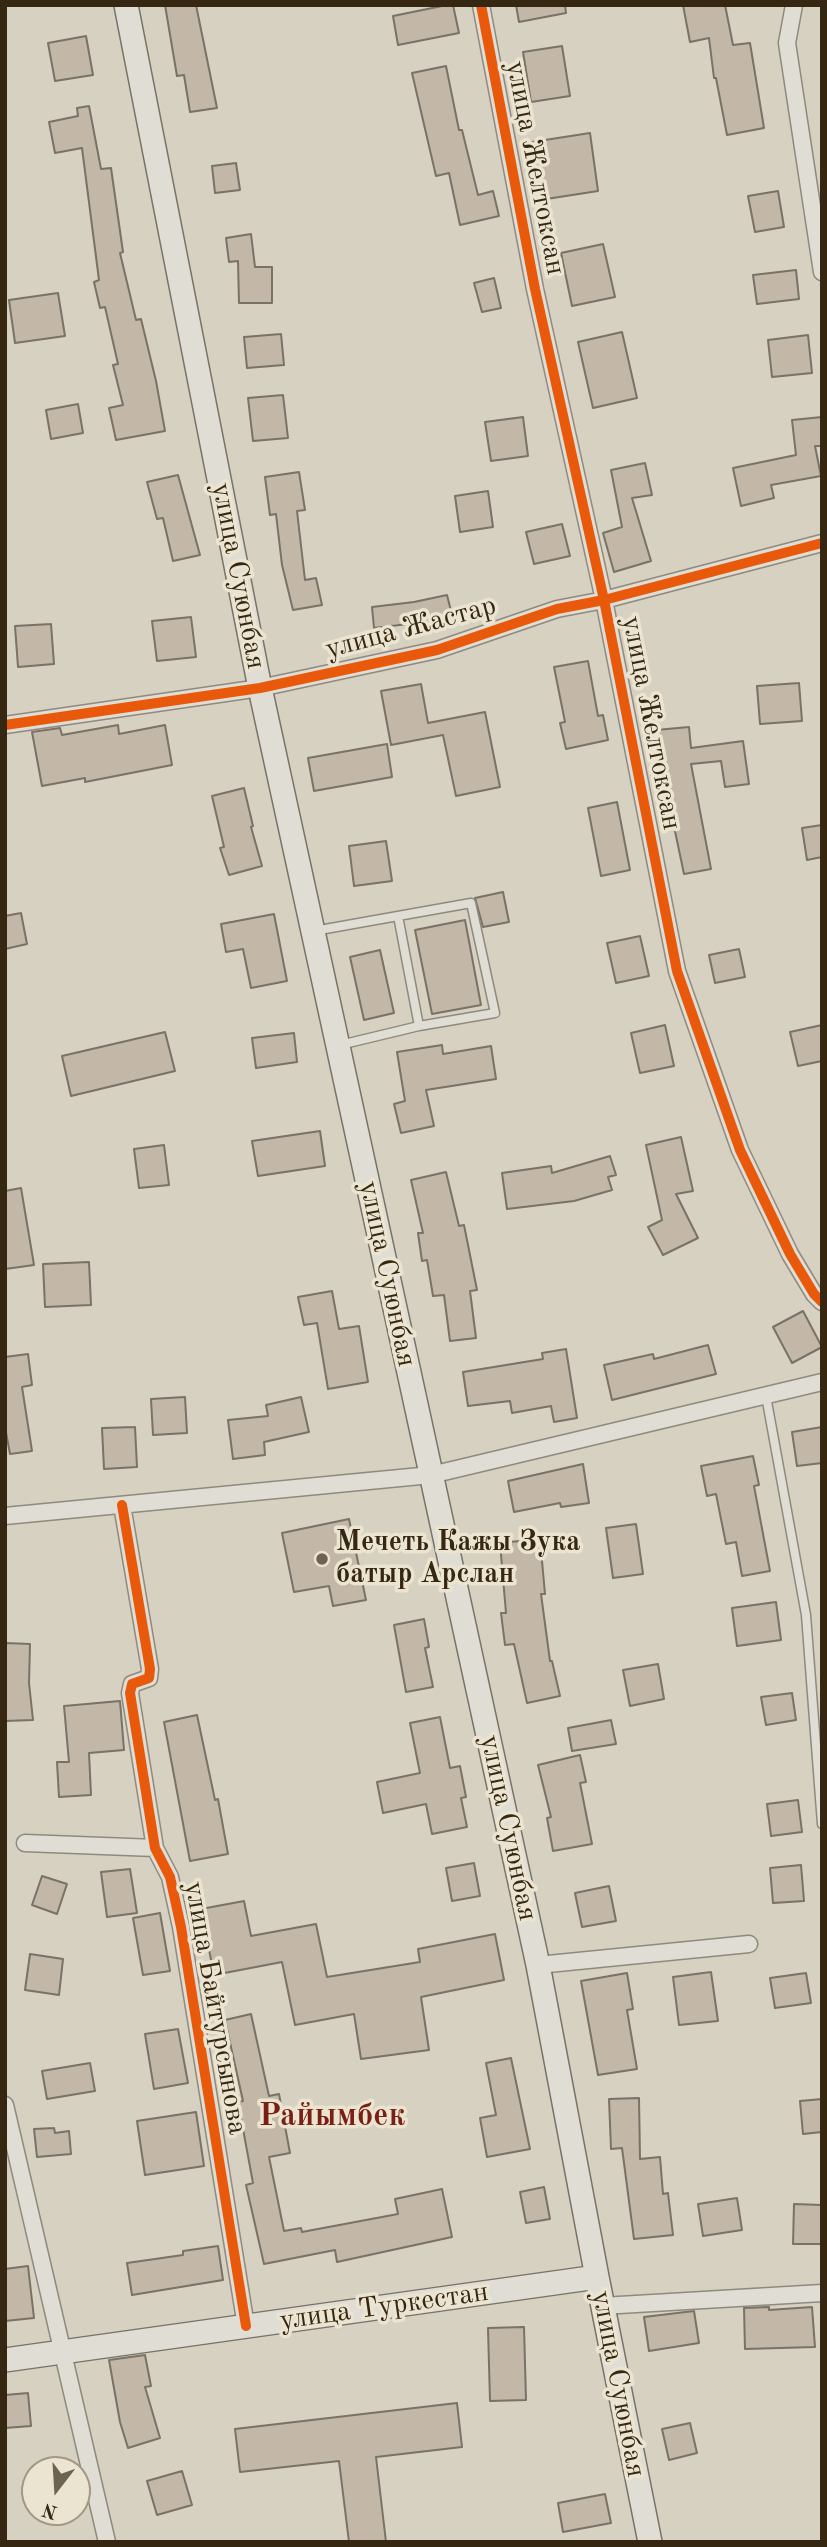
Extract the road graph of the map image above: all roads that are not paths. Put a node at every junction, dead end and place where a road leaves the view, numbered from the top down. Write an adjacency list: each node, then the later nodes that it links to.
1 (126, 5): 7 (main road, улица Суюнбая)
2 (481, 5): 6 (street, улица Желтоксан)
3 (794, 5): 4 (street)
4 (822, 272)
5 (822, 543): 6 (street, улица Жастар)
6 (604, 600): 7 (street, улица Жастар); 13 (street, улица Желтоксан)
7 (260, 688): 8 (street, улица Жастар); 10 (main road, улица Суюнбая)
8 (5, 725)
9 (398, 916): 10 (lane); 11 (lane); 11 (lane)
10 (312, 931): 12 (main road, улица Суюнбая)
11 (419, 1026): 12 (lane)
12 (337, 1045): 16 (main road, улица Суюнбая)
13 (822, 1302)
14 (822, 1382): 15 (street)
15 (766, 1396): 16 (street); 19 (lane)
16 (431, 1475): 17 (street); 23 (main road, улица Суюнбая)
17 (122, 1505): 18 (street); 21 (street, улица Байтурсынова)
18 (5, 1516)
19 (822, 1824)
20 (25, 1843): 21 (street)
21 (155, 1848): 28 (street, улица Байтурсынова)
22 (749, 1944): 23 (street)
23 (538, 1965): 25 (main road, улица Суюнбая)
24 (5, 2105): 29 (street)
25 (597, 2277): 27 (main road, улица Суюнбая); 28 (main road, улица Туркестан)
26 (822, 2293): 27 (street)
27 (603, 2306): 32 (main road, улица Суюнбая)
28 (246, 2326): 29 (main road, улица Туркестан)
29 (62, 2353): 30 (main road, улица Туркестан); 31 (street)
30 (5, 2360)
31 (107, 2542)
32 (650, 2542)

